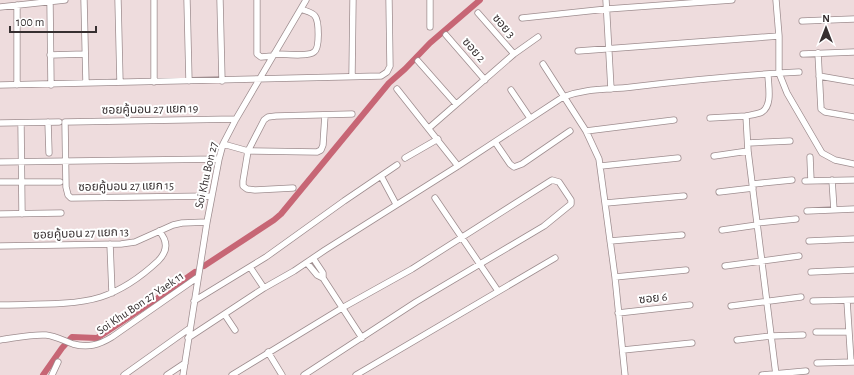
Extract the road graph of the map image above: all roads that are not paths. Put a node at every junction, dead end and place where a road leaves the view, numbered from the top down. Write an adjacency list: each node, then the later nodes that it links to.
1 (65, 0): 15 (street)
2 (84, 0): 32 (street)
3 (118, 0): 48 (street)
4 (154, 0): 49 (street)
5 (187, 0): 46 (street)
6 (220, 0): 47 (street)
7 (256, 0): 36 (street)
8 (306, 0): 18 (street, Soi Khu Bon 27)
9 (353, 0): 42 (street)
10 (389, 0): 42 (street)
11 (430, 0): 24 (street)
12 (606, 0): 19 (street)
13 (732, 0): 19 (street)
14 (776, 0): 26 (street)
15 (50, 2): 16 (street); 35 (street)
16 (17, 5): 17 (street); 52 (street)
17 (0, 7)
18 (301, 9): 36 (street, Soi Khu Bon 27); 36 (street)
19 (607, 9): 21 (street); 28 (street)
20 (478, 13): 33 (street, ซอย 3)
21 (522, 18)
22 (854, 19): 23 (street)
23 (802, 21)
24 (430, 27)
25 (446, 35): 45 (street, ซอย 2)
26 (779, 36): 28 (street); 40 (street)
27 (538, 37): 33 (street)
28 (609, 49): 29 (street); 56 (street)
29 (578, 51)
30 (854, 52): 31 (street)
31 (818, 53): 34 (street); 43 (street)
32 (85, 54): 35 (street); 51 (street)
33 (514, 54): 45 (street)
34 (803, 54)
35 (50, 55): 53 (street)
36 (273, 55): 44 (street, Soi Khu Bon 27)
37 (418, 61): 59 (street)
38 (544, 64): 58 (street)
39 (799, 72): 40 (street)
40 (779, 73): 41 (street); 92 (street)
41 (768, 74): 56 (street); 62 (street)
42 (352, 76): 44 (street)
43 (819, 76): 50 (street); 63 (street)
44 (260, 78): 47 (street); 66 (street, Soi Khu Bon 27)
45 (485, 80): 59 (street)
46 (189, 81): 47 (street); 49 (street)
47 (222, 81)
48 (120, 82): 49 (street); 51 (street)
49 (154, 82)
50 (854, 82)
51 (86, 83): 53 (street)
52 (17, 85): 53 (street); 54 (street)
53 (51, 85)
54 (0, 86)
55 (397, 89): 73 (street)
56 (611, 89): 58 (street)
57 (511, 90): 64 (street)
58 (563, 97): 64 (street); 75 (street)
59 (456, 104): 73 (street)
60 (352, 114): 61 (street)
61 (325, 115): 81 (street); 81 (street)
62 (746, 116): 65 (street); 79 (street)
63 (854, 117)
64 (530, 118): 78 (street)
65 (710, 118)
66 (236, 119): 70 (street, ซอยคู้บอน 27 แยก 19); 80 (street, Soi Khu Bon 27)
67 (674, 120): 75 (street)
68 (48, 122): 69 (street); 72 (street); 83 (street)
69 (58, 122)
70 (65, 122): 90 (street, ซอยคู้บอน 27 แยก 15)
71 (0, 123): 72 (street)
72 (21, 123): 89 (street)
73 (429, 128): 76 (street)
74 (570, 131): 78 (street)
75 (586, 131): 95 (street)
76 (438, 139): 86 (street); 94 (street)
77 (790, 140): 79 (street)
78 (495, 142): 94 (street)
79 (748, 143): 82 (street)
80 (223, 144): 81 (street); 88 (street, Soi Khu Bon 27)
81 (248, 151): 104 (street)
82 (748, 151): 84 (street); 103 (street)
83 (49, 153)
84 (714, 156)
85 (810, 157): 98 (street)
86 (405, 158)
87 (678, 158): 95 (street)
88 (219, 159): 90 (street); 106 (street, Soi Khu Bon 27)
89 (21, 161): 90 (street); 91 (street); 101 (street)
90 (66, 161): 106 (street, ซอยคู้บอน 27 แยก 15)
91 (0, 162)
92 (854, 164)
93 (396, 165): 96 (street)
94 (458, 166): 110 (street)
95 (600, 166): 109 (street)
96 (381, 176): 110 (street); 136 (street)
97 (792, 180): 103 (street)
98 (832, 180): 99 (street); 111 (street)
99 (854, 180)
100 (0, 182): 101 (street)
101 (21, 182): 102 (street); 116 (street)
102 (60, 182)
103 (753, 186): 105 (street); 119 (street)
104 (293, 188)
105 (719, 192)
106 (211, 196): 118 (street, Soi Khu Bon 27)
107 (684, 196): 109 (street)
108 (435, 198): 123 (street)
109 (606, 203): 125 (street)
110 (396, 204): 130 (street)
111 (834, 210): 112 (street); 113 (street)
112 (854, 210)
113 (807, 211)
114 (61, 213): 116 (street)
115 (0, 214): 116 (street)
116 (22, 214)
117 (796, 219): 119 (street)
118 (207, 222): 121 (street, ซอยคู้บอน 27 แยก 13); 140 (street, Soi Khu Bon 27)
119 (757, 224): 120 (street); 132 (street)
120 (722, 230)
121 (159, 232): 127 (street, ซอยคู้บอน 27 แยก 13); 145 (street)
122 (682, 235): 125 (street)
123 (462, 237): 134 (street); 134 (street); 155 (street)
124 (854, 239): 126 (street)
125 (610, 241): 141 (street)
126 (809, 241)
127 (110, 244): 128 (street, ซอยคู้บอน 27 แยก 13); 145 (street)
128 (0, 246)
129 (799, 256): 132 (street)
130 (313, 258): 133 (street); 142 (street)
131 (555, 258): 144 (street)
132 (762, 261): 135 (street); 149 (street)
133 (307, 263): 142 (street); 143 (street)
134 (480, 263): 144 (street); 165 (street)
135 (725, 266)
136 (250, 267): 143 (street); 148 (street)
137 (686, 270): 141 (street)
138 (854, 270): 139 (street)
139 (811, 272)
140 (198, 277): 148 (street, Soi Khu Bon 27); 166 (street, Soi Khu Bon 27 Yaek 11)
141 (615, 277): 156 (street)
142 (324, 278): 155 (street)
143 (264, 288): 157 (street)
144 (498, 291): 184 (street)
145 (112, 293): 152 (street)
146 (801, 297): 149 (street)
147 (854, 300): 151 (street)
148 (194, 301): 158 (street, Soi Khu Bon 27)
149 (766, 301): 154 (street); 163 (street)
150 (813, 301): 151 (street)
151 (847, 301): 161 (street)
152 (0, 305)
153 (690, 305): 156 (street, ซอย 6)
154 (731, 306)
155 (342, 308): 165 (street); 170 (street)
156 (618, 313): 169 (street)
157 (225, 315): 159 (street); 164 (street)
158 (190, 328): 164 (street, Soi Khu Bon 27); 178 (street)
159 (235, 330)
160 (816, 332): 161 (street)
161 (849, 332): 172 (street)
162 (803, 335): 163 (street)
163 (771, 336): 167 (street); 176 (street)
164 (188, 338): 173 (street, Soi Khu Bon 27)
165 (362, 338): 183 (street)
166 (0, 340)
167 (737, 340)
168 (692, 343): 169 (street)
169 (623, 350): 185 (street)
170 (268, 352): 181 (street); 182 (street)
171 (58, 362): 177 (street)
172 (852, 362): 174 (street)
173 (184, 363): 179 (street); 180 (street, Soi Khu Bon 27)
174 (817, 363)
175 (806, 372): 176 (street)
176 (776, 374): 186 (street)
177 (52, 375)
178 (124, 375)
179 (167, 375)
180 (182, 375)
181 (232, 375)
182 (282, 375)
183 (304, 375)
184 (356, 375)
185 (625, 375)
186 (762, 375)

